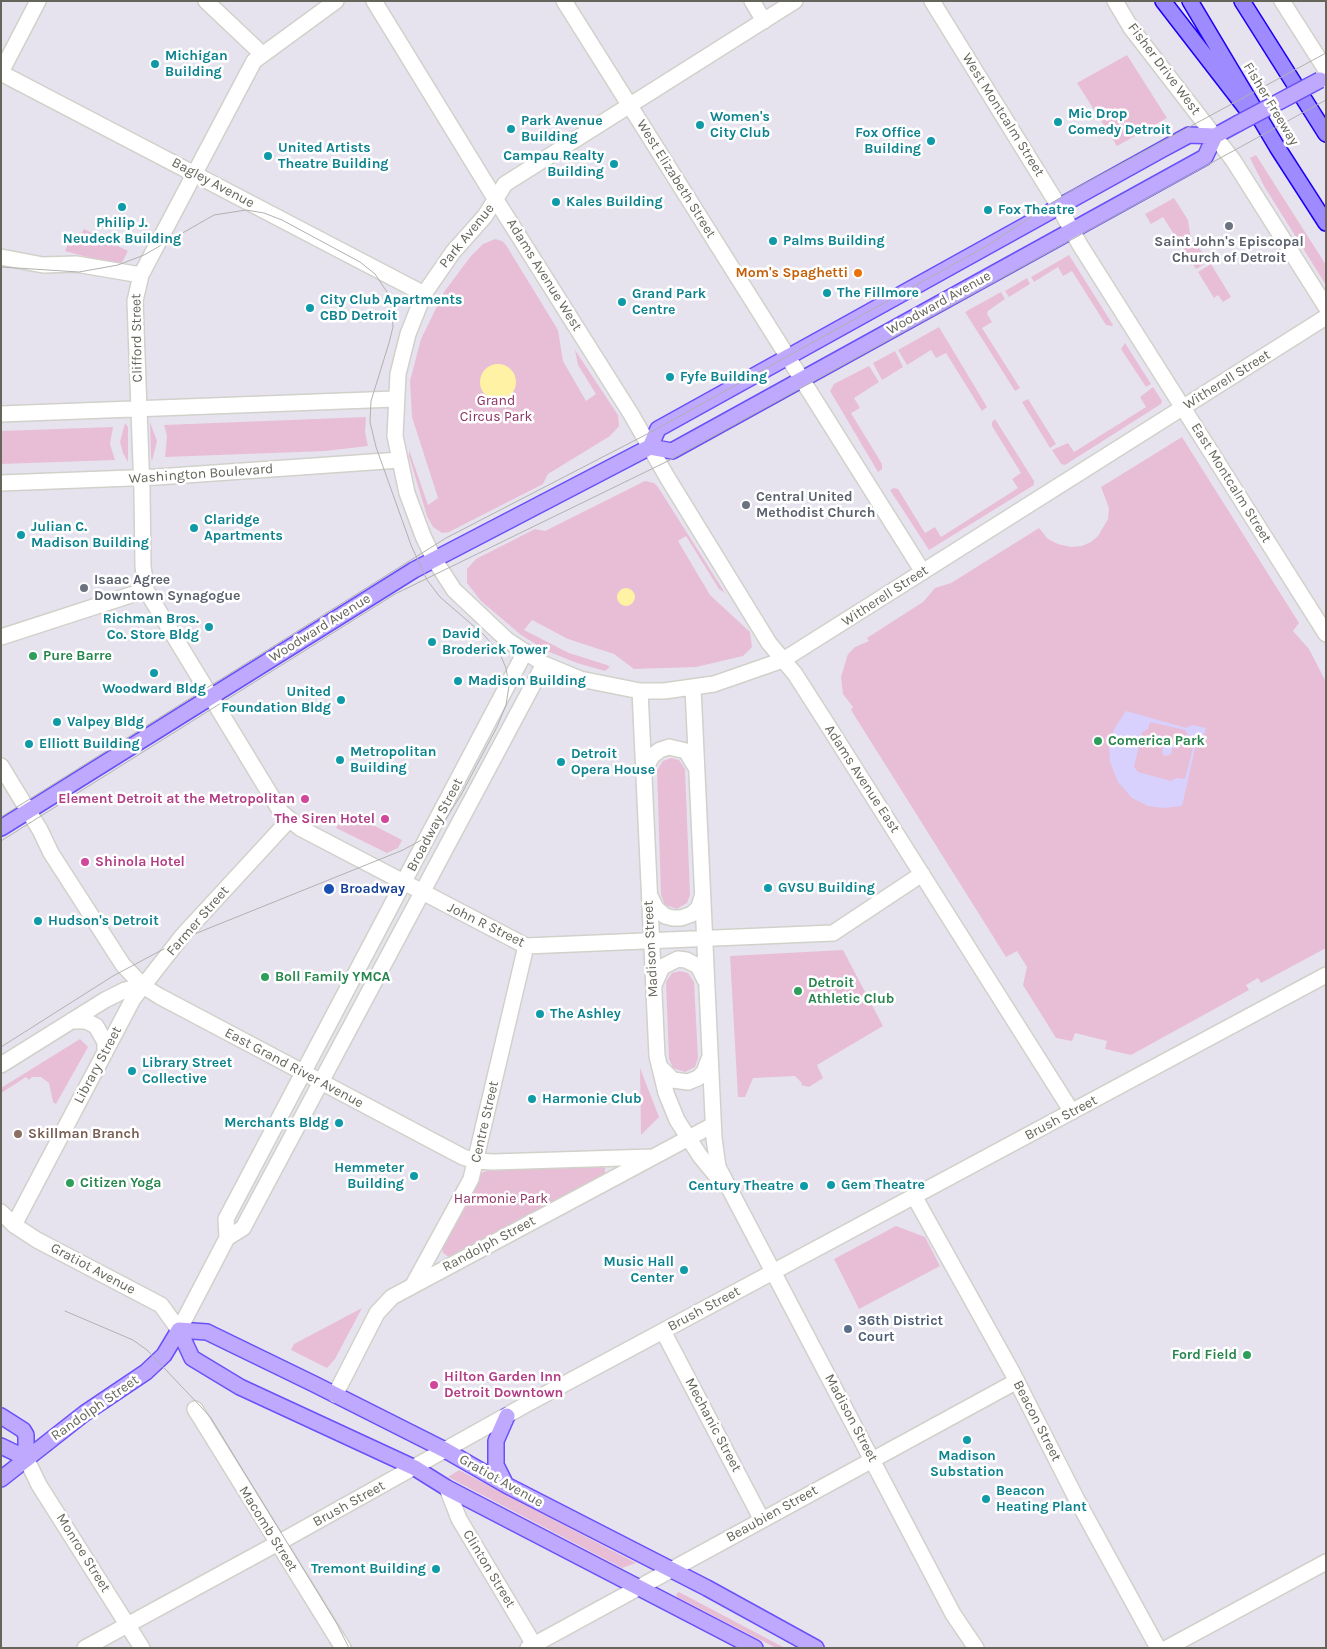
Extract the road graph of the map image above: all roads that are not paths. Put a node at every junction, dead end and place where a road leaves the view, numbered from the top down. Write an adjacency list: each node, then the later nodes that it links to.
1 (38, 1): 16 (street)
2 (206, 1): 15 (street)
3 (336, 1): 15 (street, Clifford Street)
4 (374, 1): 23 (street, Adams Avenue West)
5 (564, 1): 18 (street, West Elizabeth Street)
6 (752, 1): 14 (street)
7 (795, 1): 14 (street, Park Avenue)
8 (932, 1): 24 (street, West Montcalm Street)
9 (1115, 1): 20 (street, Fisher Drive West)
10 (1163, 1): 21 (highway)
11 (1190, 1): 21 (highway, Fisher Freeway)
12 (1242, 1): 19 (highway)
13 (1282, 1): 17 (street)
14 (764, 21): 18 (street, Park Avenue)
15 (262, 54): 22 (street, Clifford Street)
16 (1, 72): 22 (street, Bagley Avenue)
17 (1324, 75): 20 (main road, bridge)
18 (630, 106): 23 (street, Park Avenue); 32 (street, West Elizabeth Street)
19 (1326, 134)
20 (1215, 136): 24 (main road, Woodward Avenue); 26 (main road, Woodward Avenue); 30 (street, Fisher Drive West)
21 (1277, 147): 25 (highway, Fisher Freeway)
22 (194, 173): 28 (street, Clifford Street); 29 (street, Bagley Avenue)
23 (496, 200): 29 (street, Park Avenue); 38 (street, Adams Avenue West)
24 (1059, 207): 26 (street, West Montcalm Street); 32 (main road, Woodward Avenue)
25 (1326, 223)
26 (1072, 230): 33 (main road, Woodward Avenue); 35 (street, East Montcalm Street)
27 (1, 257): 28 (street)
28 (141, 275): 36 (street, Clifford Street)
29 (424, 294): 34 (street, Park Avenue)
30 (1326, 308)
31 (1326, 317): 35 (street, Witherell Street)
32 (788, 356): 33 (street, West Elizabeth Street); 38 (main road, Woodward Avenue)
33 (802, 379): 38 (main road, Woodward Avenue); 43 (street, West Elizabeth Street)
34 (395, 399): 36 (street); 39 (street, Park Avenue)
35 (1183, 408): 43 (street, Witherell Street); 45 (street, East Montcalm Street)
36 (139, 409): 37 (street); 40 (street, Clifford Street)
37 (1, 414)
38 (650, 447): 42 (main road, Woodward Avenue); 48 (street, Adams Avenue East)
39 (400, 460): 40 (street, Washington Boulevard); 42 (street, Park Avenue)
40 (142, 478): 41 (street, Washington Boulevard); 44 (street, Clifford Street)
41 (1, 483)
42 (434, 559): 47 (street, Witherell Street); 52 (main road, Woodward Avenue)
43 (924, 572): 48 (street, Witherell Street)
44 (146, 590): 46 (street); 52 (street, Clifford Street)
45 (1323, 624)
46 (1, 637)
47 (525, 652): 49 (street, Witherell Street); 60 (street, Broadway Street)
48 (783, 660): 50 (street, Witherell Street); 59 (street, Adams Avenue East)
49 (544, 664): 51 (street, Witherell Street); 62 (street, Broadway Street)
50 (693, 688): 51 (street, Witherell Street); 54 (street, Madison Street)
51 (640, 691): 55 (street, Madison Street)
52 (210, 697): 56 (main road, Woodward Avenue); 57 (street, John R Street)
53 (1, 766): 56 (street, East Grand River Avenue)
54 (697, 772): 55 (street); 63 (street, Madison Street)
55 (643, 774): 61 (street, Madison Street)
56 (29, 811): 58 (main road, Woodward Avenue); 68 (street, East Grand River Avenue)
57 (290, 820): 60 (street, John R Street); 68 (street, Farmer Street)
58 (1, 828)
59 (922, 874): 64 (street, John R Street); 78 (street, Adams Avenue East)
60 (404, 883): 62 (street, John R Street); 76 (street, Broadway Street)
61 (648, 892): 63 (street); 65 (street, Madison Street)
62 (422, 893): 66 (street, John R Street); 77 (street, Broadway Street)
63 (702, 894): 64 (street, Madison Street)
64 (704, 939): 65 (street, John R Street); 69 (street, Madison Street)
65 (650, 941): 66 (street, John R Street); 70 (street, Madison Street)
66 (526, 946): 82 (street, Centre Street)
67 (1326, 975): 78 (street, Brush Street)
68 (143, 986): 71 (street); 72 (street, Library Street); 76 (street, East Grand River Avenue)
69 (707, 988): 70 (street); 74 (street, Madison Street)
70 (652, 992): 73 (street, Madison Street)
71 (70, 1021): 72 (street); 75 (street)
72 (105, 1053): 86 (street, Library Street)
73 (657, 1056): 74 (street); 80 (street, Madison Street)
74 (710, 1057): 79 (street, Madison Street)
75 (1, 1065)
76 (304, 1074): 77 (street, East Grand River Avenue); 87 (street, Broadway Street)
77 (321, 1082): 82 (street, East Grand River Avenue); 87 (street, Broadway Street)
78 (1072, 1112): 84 (street, Brush Street)
79 (713, 1125): 80 (street, Randolph Street); 83 (street, Madison Street)
80 (688, 1138): 81 (street, Randolph Street); 83 (street, Madison Street)
81 (653, 1157): 82 (street, East Grand River Avenue); 89 (street, Randolph Street)
82 (476, 1161): 89 (street, Centre Street)
83 (726, 1187): 88 (street, Madison Street)
84 (914, 1196): 88 (street, Brush Street); 92 (street, Beacon Street)
85 (1, 1212): 86 (street, Gratiot Avenue)
86 (8, 1224): 90 (street, Gratiot Avenue)
87 (227, 1238): 90 (street, Broadway Street)
88 (773, 1272): 91 (street, Brush Street); 100 (street, Madison Street)
89 (412, 1285): 93 (street, Randolph Street)
90 (180, 1330): 93 (main road, Gratiot Avenue); 99 (main road, Randolph Street); 101 (main road, Gratiot Avenue)
91 (663, 1331): 96 (street, Brush Street); 105 (street, Mechanic Street)
92 (1017, 1381): 100 (street, Beaubien Street); 118 (street, Beacon Street)
93 (335, 1394): 98 (main road, Gratiot Avenue)
94 (195, 1409): 106 (street, Macomb Street)
95 (1, 1416): 99 (main road, Monroe Street)
96 (507, 1416): 98 (street, Brush Street); 103 (main road)
97 (1, 1446): 99 (main road)
98 (445, 1450): 101 (street, Brush Street); 103 (main road, Gratiot Avenue)
99 (26, 1458): 102 (main road, Randolph Street); 110 (street, Monroe Street)
100 (872, 1459): 105 (street, Beaubien Street); 117 (street, Madison Street)
101 (415, 1468): 104 (main road, Gratiot Avenue); 106 (street, Brush Street)
102 (1, 1478)
103 (506, 1485): 108 (main road, Gratiot Avenue)
104 (447, 1488): 109 (main road, Gratiot Avenue); 111 (street, Clinton Street)
105 (762, 1520): 108 (street, Beaubien Street)
106 (278, 1544): 110 (street, Brush Street); 114 (street, Macomb Street)
107 (1326, 1562): 119 (street)
108 (670, 1569): 109 (street, Beaubien Street); 116 (main road, Gratiot Avenue)
109 (636, 1587): 111 (street, Beaubien Street); 115 (main road, Gratiot Avenue)
110 (127, 1625): 112 (street, Brush Street); 113 (street, Monroe Street)
111 (532, 1647)
112 (85, 1648)
113 (142, 1648)
114 (343, 1648)
115 (755, 1648)
116 (816, 1648)
117 (976, 1648)
118 (1158, 1648)
119 (1167, 1648)

